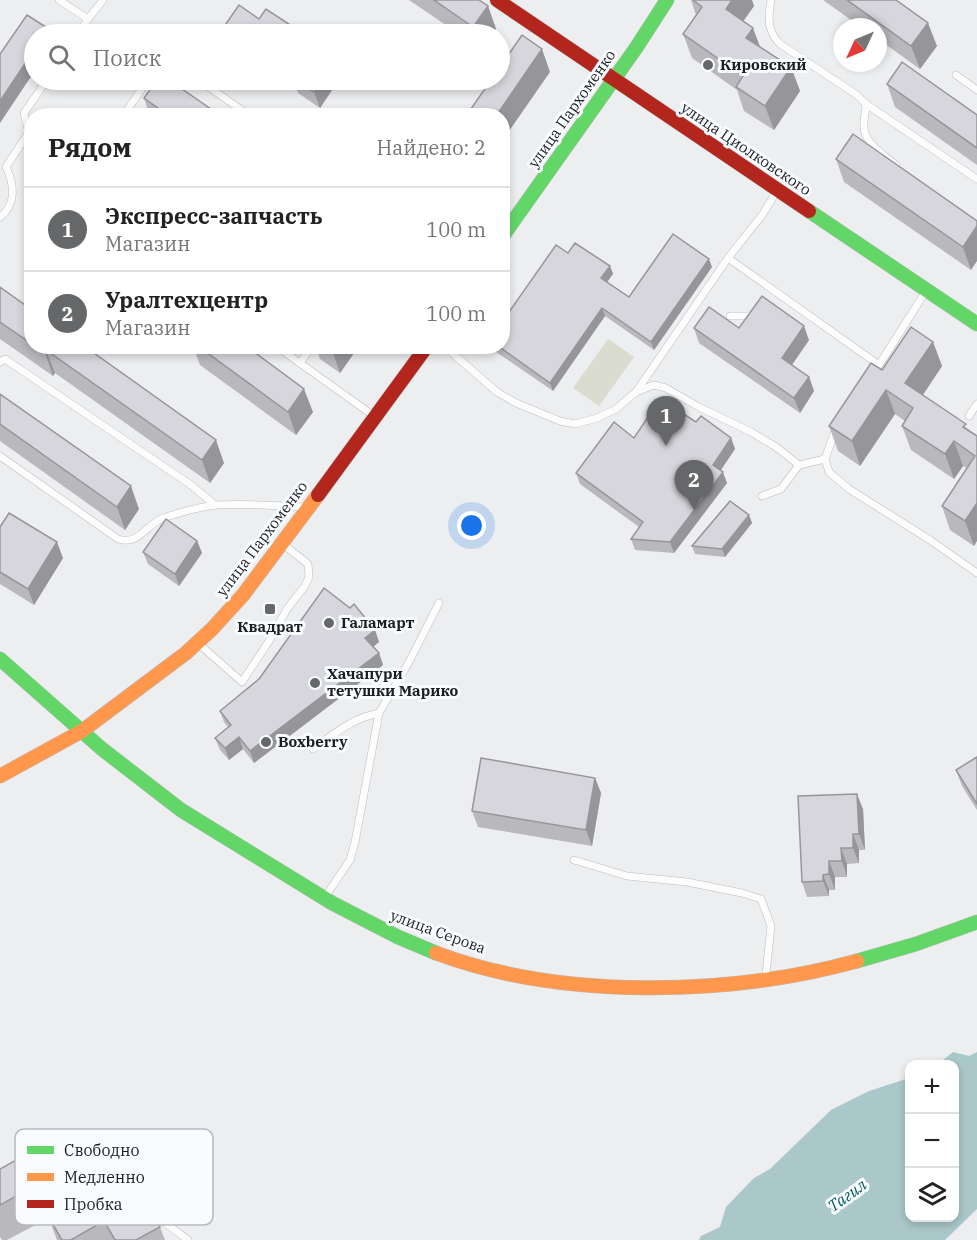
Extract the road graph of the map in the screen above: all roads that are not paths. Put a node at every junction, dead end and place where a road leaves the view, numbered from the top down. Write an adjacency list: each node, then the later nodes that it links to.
1 (59, 0): 6 (lane)
2 (103, 0): 6 (lane)
3 (497, 0): 9 (main road, улица Циолковского)
4 (668, 0): 9 (main road, улица Пархоменко)
5 (771, 0): 14 (lane)
6 (88, 19): 7 (lane)
7 (85, 24)
8 (956, 75): 13 (lane)
9 (612, 79): 21 (main road, улица Циолковского); 23 (main road, улица Пархоменко)
10 (40, 90): 15 (lane)
11 (141, 90): 16 (lane)
12 (214, 90): 17 (lane)
13 (977, 90)
14 (866, 104): 19 (lane); 20 (lane)
15 (27, 108)
16 (129, 108)
17 (239, 108)
18 (24, 140): 22 (lane)
19 (903, 171)
20 (977, 179)
21 (777, 190): 24 (lane); 26 (main road, улица Циолковского)
22 (0, 217)
23 (510, 226)
24 (728, 258): 25 (lane); 39 (lane)
25 (772, 289): 27 (lane); 37 (lane)
26 (926, 290): 30 (main road, улица Циолковского); 37 (lane)
27 (766, 298)
28 (760, 307): 29 (lane)
29 (730, 316)
30 (977, 324)
31 (287, 354): 36 (lane)
32 (306, 354): 36 (lane)
33 (421, 354): 42 (main road, улица Пархоменко)
34 (453, 354): 39 (lane)
35 (0, 362): 48 (lane)
36 (300, 363): 42 (lane)
37 (879, 365): 38 (lane)
38 (872, 375)
39 (636, 392): 46 (lane)
40 (977, 404): 41 (lane)
41 (969, 416)
42 (376, 418): 49 (main road, улица Пархоменко)
43 (838, 424): 45 (lane)
44 (0, 456): 48 (lane)
45 (825, 459): 46 (lane); 51 (lane)
46 (799, 465): 47 (lane)
47 (762, 496)
48 (215, 506): 49 (lane)
49 (308, 507): 50 (main road, улица Пархоменко)
50 (281, 543): 53 (main road, улица Пархоменко); 53 (lane)
51 (977, 573)
52 (439, 603): 55 (lane)
53 (198, 643): 56 (main road, улица Пархоменко)
54 (0, 659): 56 (main road, улица Серова)
55 (379, 713): 57 (lane); 60 (lane)
56 (82, 731): 58 (main road, улица Пархоменко); 60 (main road, улица Серова)
57 (314, 749)
58 (0, 776)
59 (574, 860): 62 (lane)
60 (324, 899): 62 (main road, улица Серова)
61 (977, 922): 62 (main road, улица Серова)
62 (766, 979)
63 (169, 1225): 64 (lane)
64 (188, 1240)

